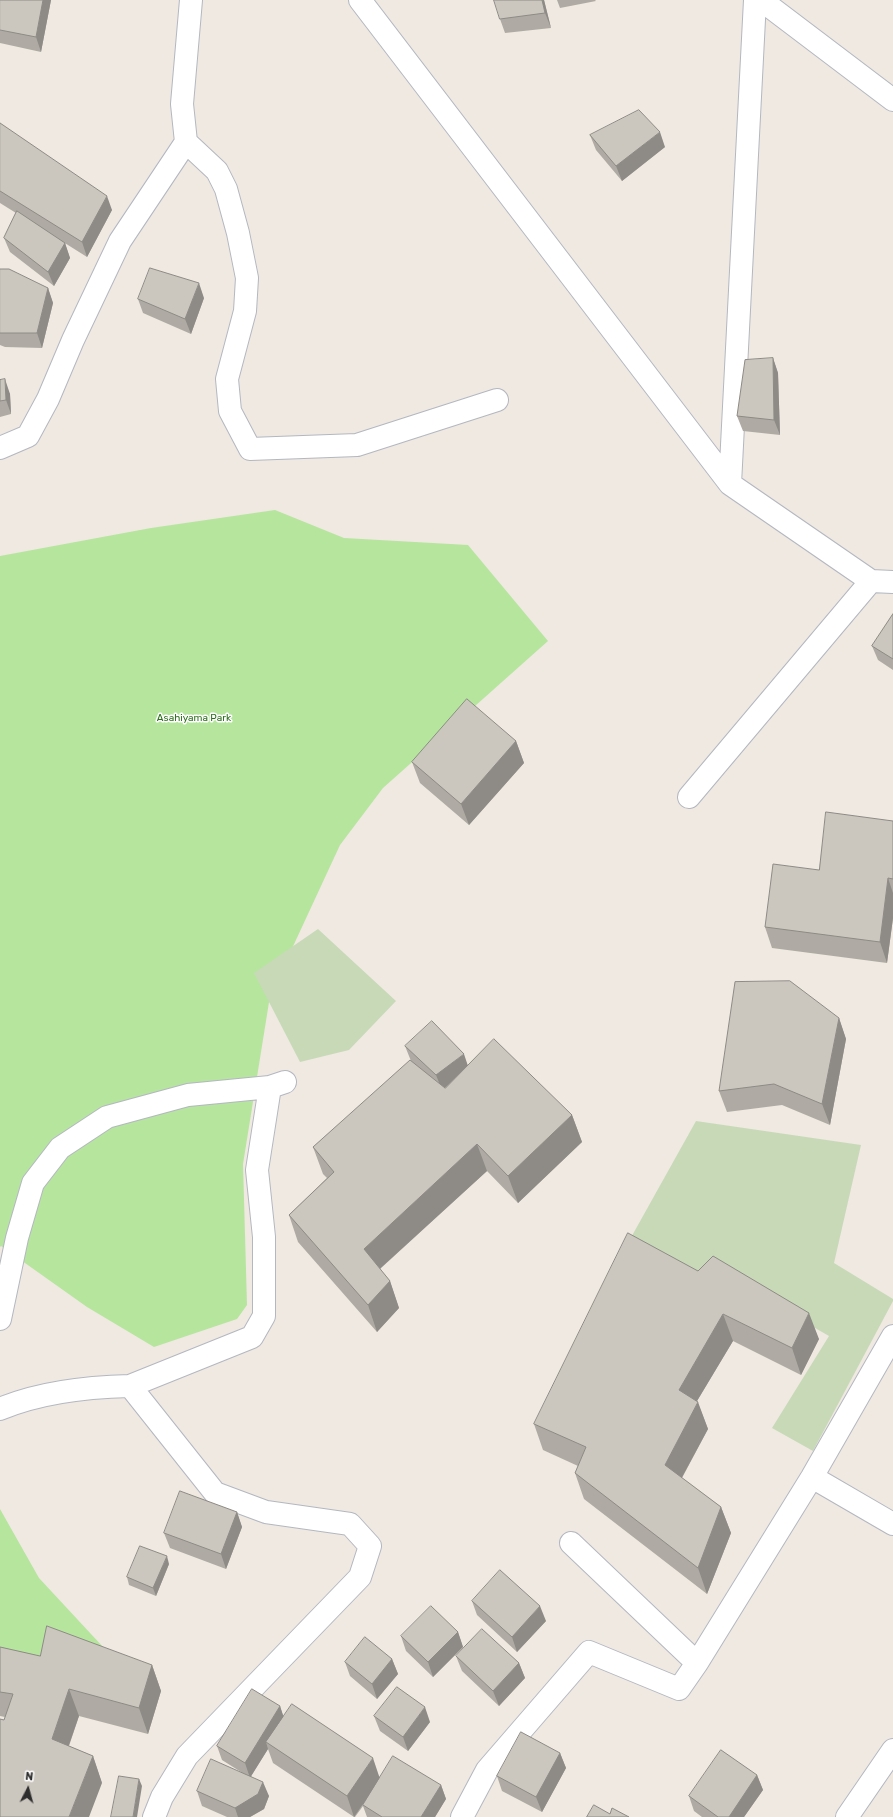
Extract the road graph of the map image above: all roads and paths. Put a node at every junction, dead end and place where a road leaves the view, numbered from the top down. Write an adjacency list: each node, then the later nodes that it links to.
1 (191, 0): 6 (street)
2 (360, 0): 9 (street)
3 (755, 0): 9 (street)
4 (761, 0): 5 (street)
5 (893, 100)
6 (186, 142): 7 (street); 8 (street)
7 (497, 400)
8 (0, 448)
9 (730, 484): 10 (street)
10 (871, 581): 11 (street); 12 (street)
11 (893, 582)
12 (689, 797)
13 (0, 1319): 15 (street)
14 (893, 1336): 17 (street)
15 (130, 1386): 16 (street); 22 (street)
16 (0, 1409)
17 (812, 1477): 18 (street); 20 (street)
18 (893, 1524)
19 (571, 1543): 20 (street)
20 (697, 1663): 23 (street)
21 (893, 1750): 24 (street)
22 (154, 1817)
23 (462, 1817)
24 (847, 1817)

